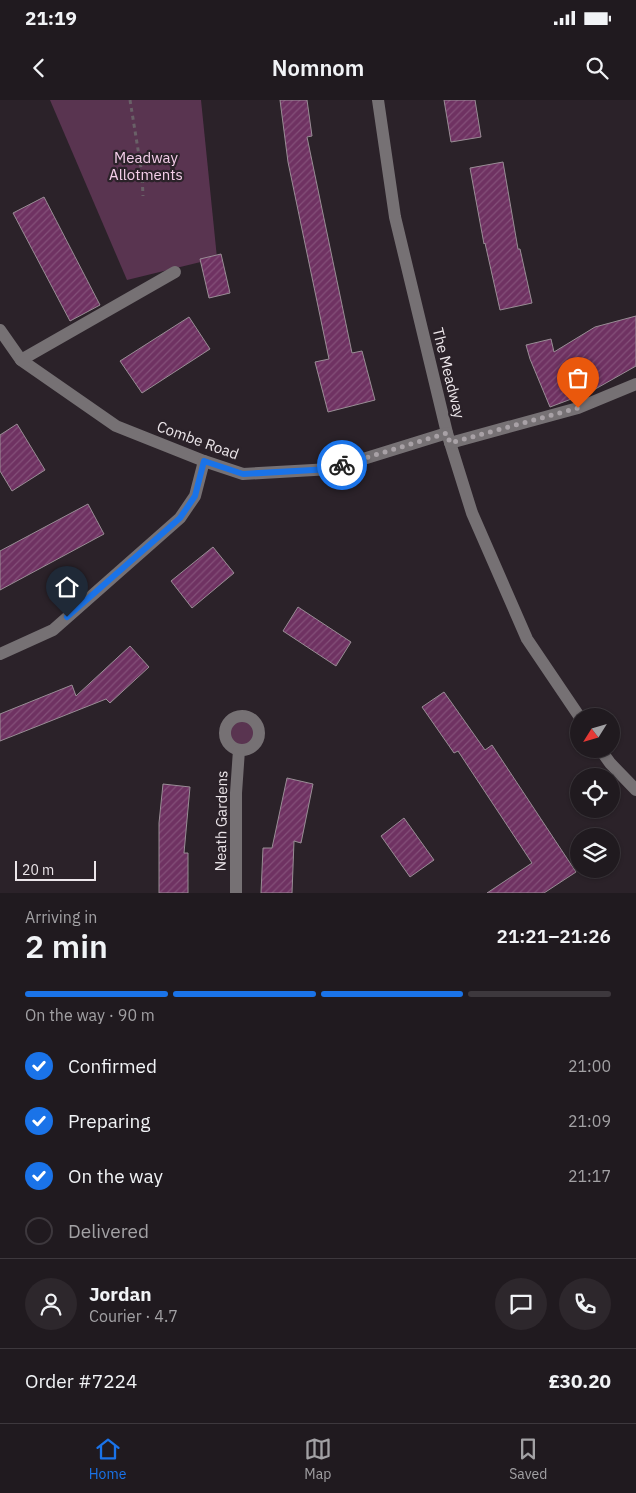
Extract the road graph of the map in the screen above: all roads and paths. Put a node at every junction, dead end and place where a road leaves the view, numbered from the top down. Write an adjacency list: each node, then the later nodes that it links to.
1 (130, 100): 3 (path)
2 (378, 100): 8 (street, The Meadway)
3 (143, 196)
4 (175, 272): 6 (street)
5 (0, 330): 6 (street, Combe Road)
6 (21, 360): 9 (street, Combe Road)
7 (635, 386): 8 (street, Combe Road)
8 (449, 438): 9 (street, Combe Road); 11 (street, The Meadway)
9 (204, 461): 10 (street)
10 (0, 654)
11 (574, 708)
12 (239, 750): 15 (street, Neath Gardens)
13 (606, 758): 14 (street)
14 (636, 790)
15 (236, 893)

